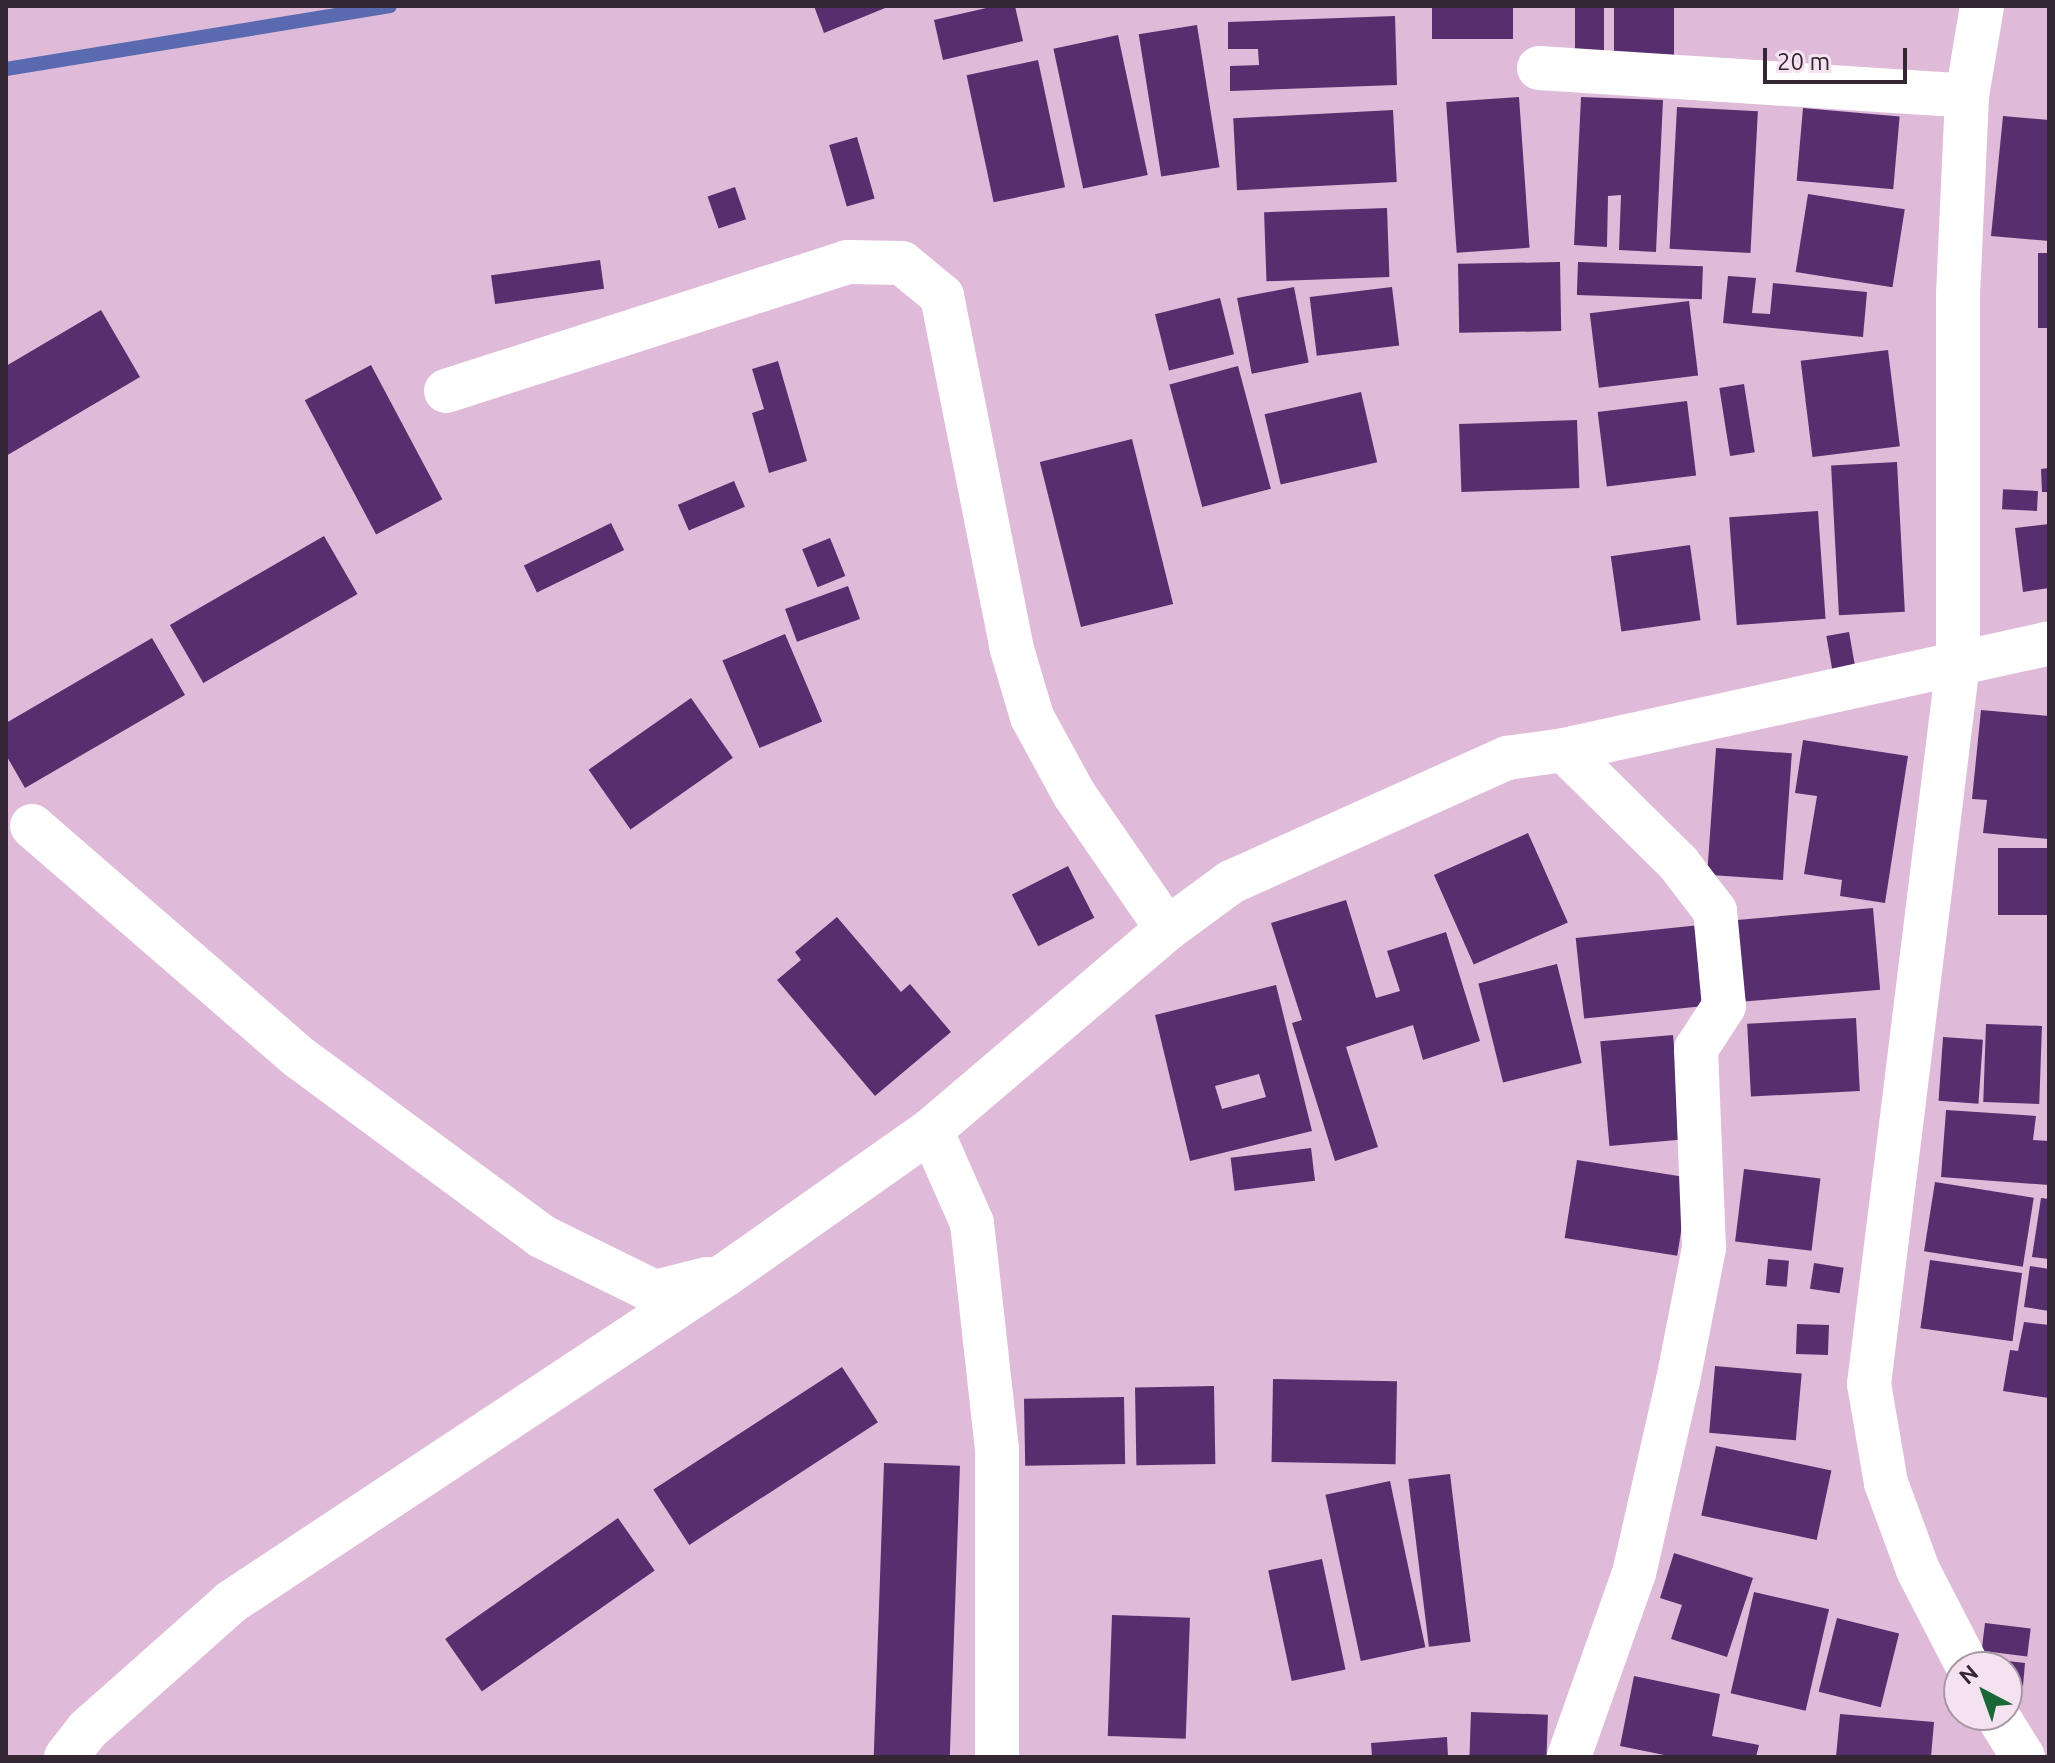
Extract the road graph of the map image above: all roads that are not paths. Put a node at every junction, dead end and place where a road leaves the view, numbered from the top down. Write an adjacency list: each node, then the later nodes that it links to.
1 (1982, 6): 3 (street)
2 (1539, 68): 3 (street)
3 (1967, 96): 6 (street)
4 (446, 391): 9 (street)
5 (2049, 643): 6 (street)
6 (1958, 663): 7 (street); 12 (street)
7 (1564, 750): 9 (street); 16 (street)
8 (32, 826): 11 (street)
9 (1167, 929): 10 (street)
10 (931, 1130): 11 (street); 15 (street)
11 (725, 1275): 14 (street)
12 (1960, 1651)
13 (2007, 1731): 17 (street)
14 (66, 1757)
15 (997, 1757)
16 (1569, 1757)
17 (2023, 1757)

